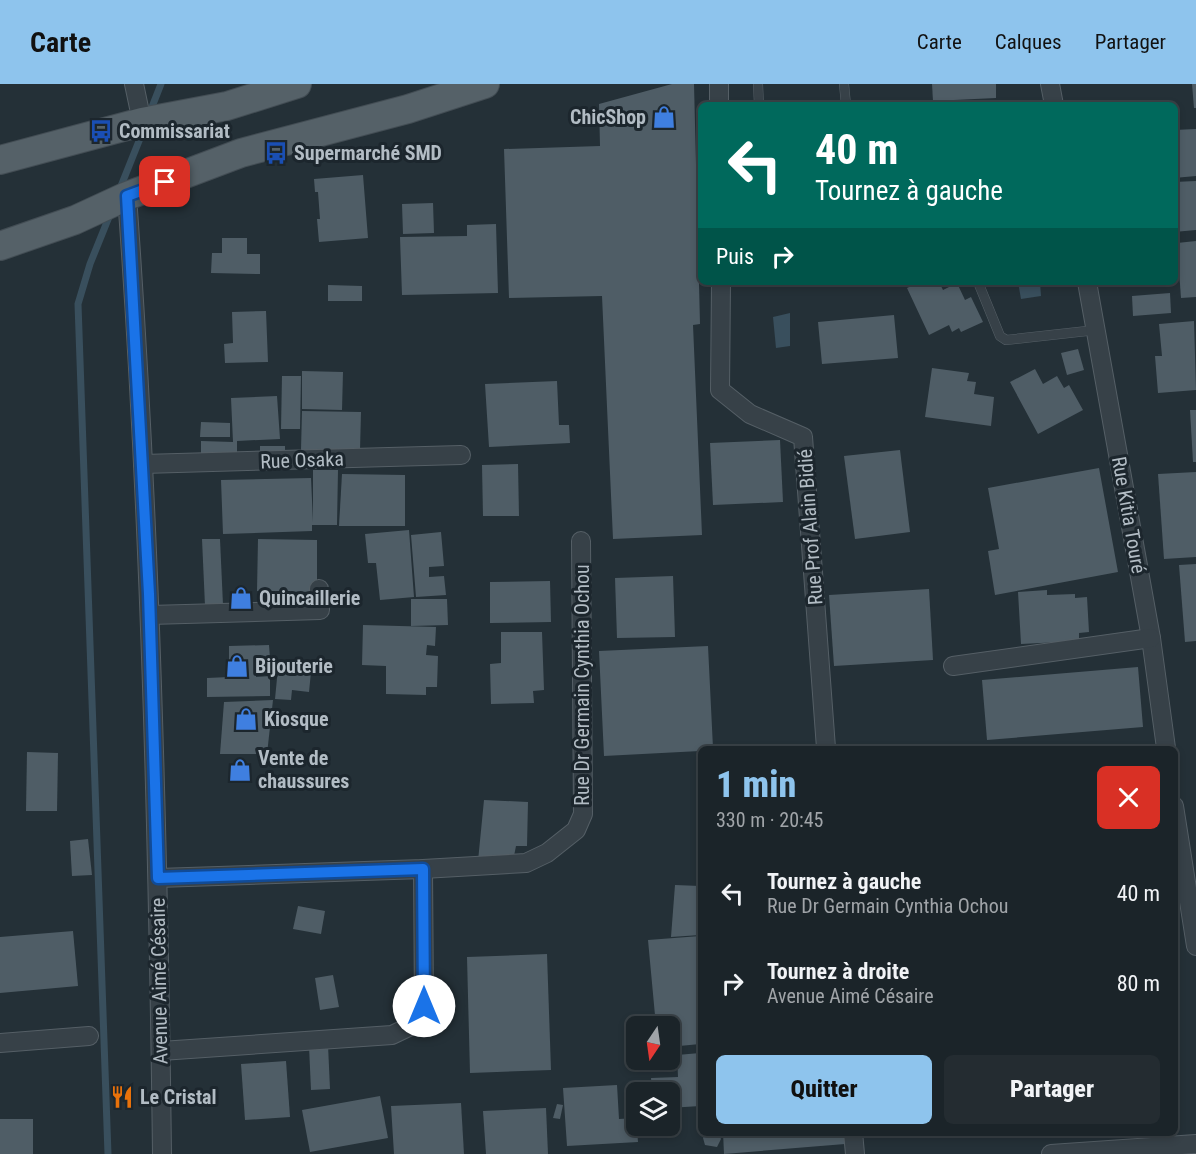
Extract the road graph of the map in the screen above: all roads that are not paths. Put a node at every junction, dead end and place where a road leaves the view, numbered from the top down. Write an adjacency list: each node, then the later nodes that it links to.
1 (134, 84): 12 (street)
2 (297, 84): 12 (main road)
3 (485, 84): 14 (main road)
4 (719, 84): 8 (street)
5 (758, 84): 9 (lane)
6 (844, 84): 10 (lane)
7 (1050, 84): 11 (street)
8 (719, 102)
9 (759, 102)
10 (846, 102)
11 (1053, 102)
12 (142, 122): 13 (main road)
13 (0, 160)
14 (127, 196): 15 (main road); 21 (street, Avenue Aimé Césaire)
15 (0, 246)
16 (721, 285): 27 (street, Rue Prof Alain Bidié)
17 (979, 285): 19 (lane)
18 (1088, 285): 19 (street, Rue Kitia Touré)
19 (1096, 330): 25 (street, Rue Kitia Touré)
20 (461, 455): 21 (street, Rue Osaka)
21 (143, 464): 24 (street, Avenue Aimé Césaire)
22 (581, 541): 30 (street, Rue Dr Germain Cynthia Ochou)
23 (319, 588): 24 (street)
24 (150, 615): 31 (street, Avenue Aimé Césaire)
25 (1151, 638): 26 (street); 28 (street, Rue Kitia Touré)
26 (952, 666)
27 (826, 746)
28 (1166, 746)
29 (1178, 831): 32 (street)
30 (423, 869): 31 (street, Rue Dr Germain Cynthia Ochou); 35 (street)
31 (158, 878): 35 (street, Avenue Aimé Césaire)
32 (1196, 946)
33 (89, 1036): 34 (street)
34 (0, 1043)
35 (161, 1051): 38 (street, Avenue Aimé Césaire)
36 (853, 1136): 39 (street)
37 (1196, 1144): 40 (street)
38 (162, 1154)
39 (855, 1154)
40 (1050, 1154)

